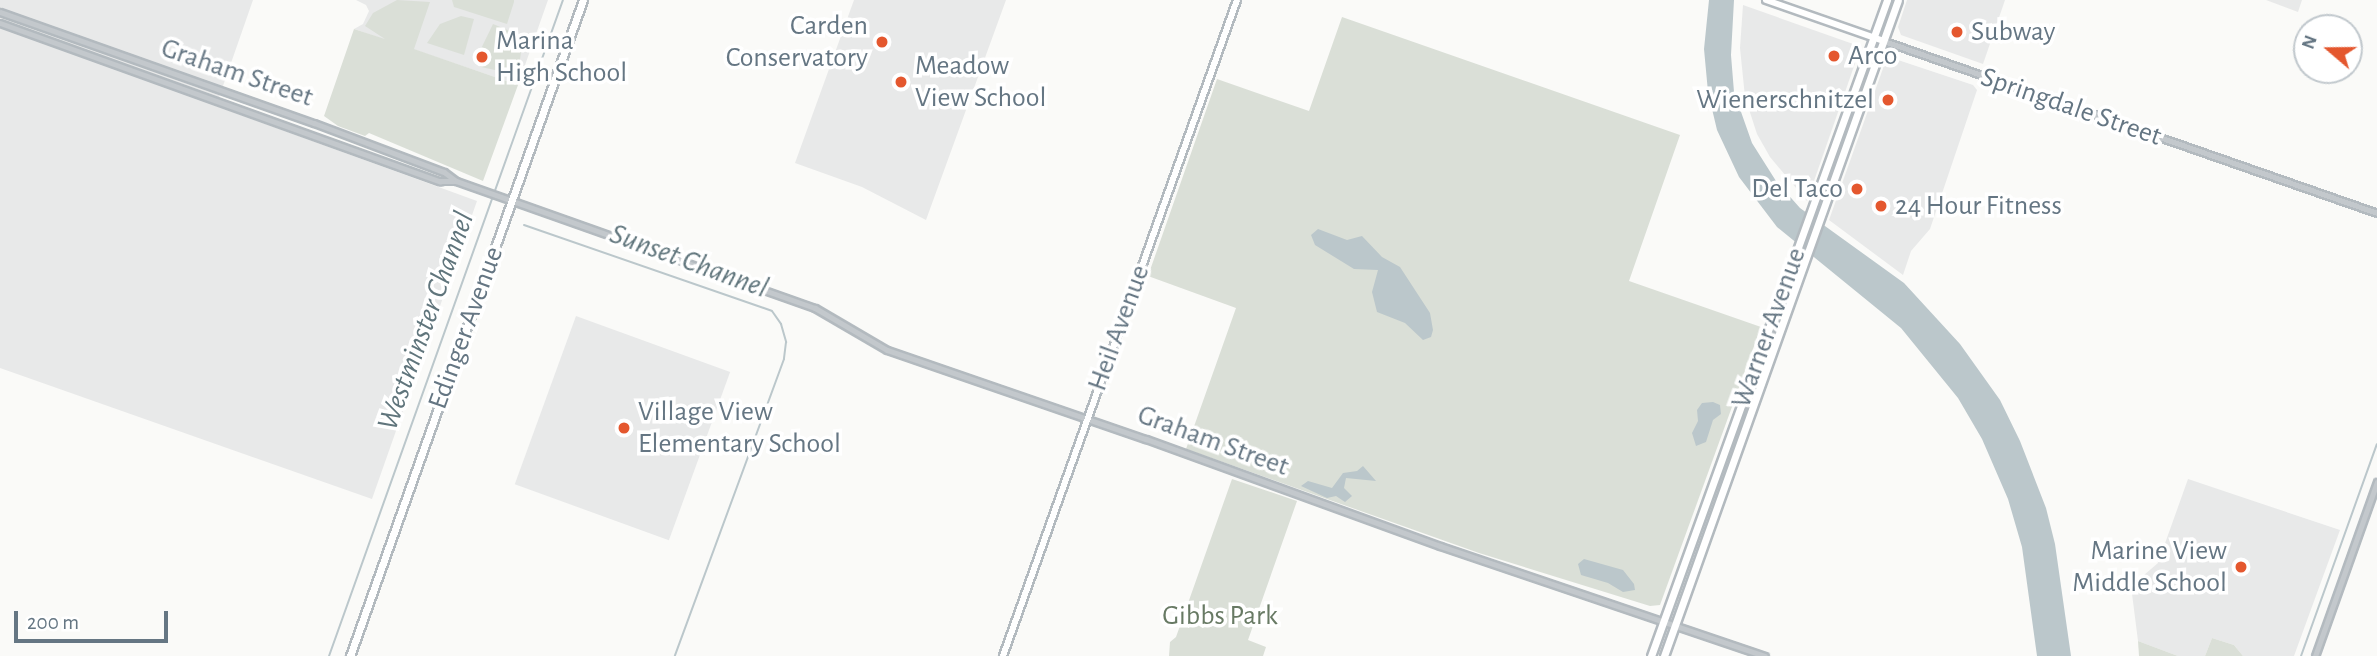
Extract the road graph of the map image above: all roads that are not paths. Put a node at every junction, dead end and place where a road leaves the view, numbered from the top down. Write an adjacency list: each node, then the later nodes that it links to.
1 (583, 0): 16 (main road, Edinger Avenue)
2 (1237, 0): 19 (main road, Heil Avenue)
3 (1766, 0): 9 (main road, Springdale Street)
4 (1887, 0): 9 (main road, Warner Avenue)
5 (1898, 0): 11 (main road, Warner Avenue)
6 (0, 12): 8 (street, Graham Street)
7 (0, 23): 10 (street, Graham Street)
8 (54, 31): 10 (street); 14 (street, Graham Street)
9 (1874, 38): 11 (main road, Springdale Street); 12 (main road, Warner Avenue)
10 (50, 41): 14 (street, Graham Street)
11 (1884, 41): 13 (main road, Warner Avenue); 17 (street, Springdale Street)
12 (1829, 161): 13 (main road); 15 (main road, Warner Avenue)
13 (1839, 164): 18 (main road, Warner Avenue)
14 (456, 181): 16 (street, Graham Street)
15 (1818, 193): 18 (main road); 21 (main road, Warner Avenue)
16 (511, 201): 19 (street, Graham Street); 23 (main road, Edinger Avenue)
17 (2377, 213)
18 (1819, 223): 22 (main road, Warner Avenue)
19 (1087, 418): 21 (street, Graham Street); 24 (main road, Heil Avenue)
20 (2377, 481): 28 (street)
21 (1664, 619): 22 (street, Graham Street); 25 (main road, Warner Avenue)
22 (1675, 624): 26 (main road, Warner Avenue); 27 (street, Graham Street)
23 (350, 656)
24 (1003, 656)
25 (1651, 656)
26 (1664, 656)
27 (1765, 656)
28 (2315, 656)

